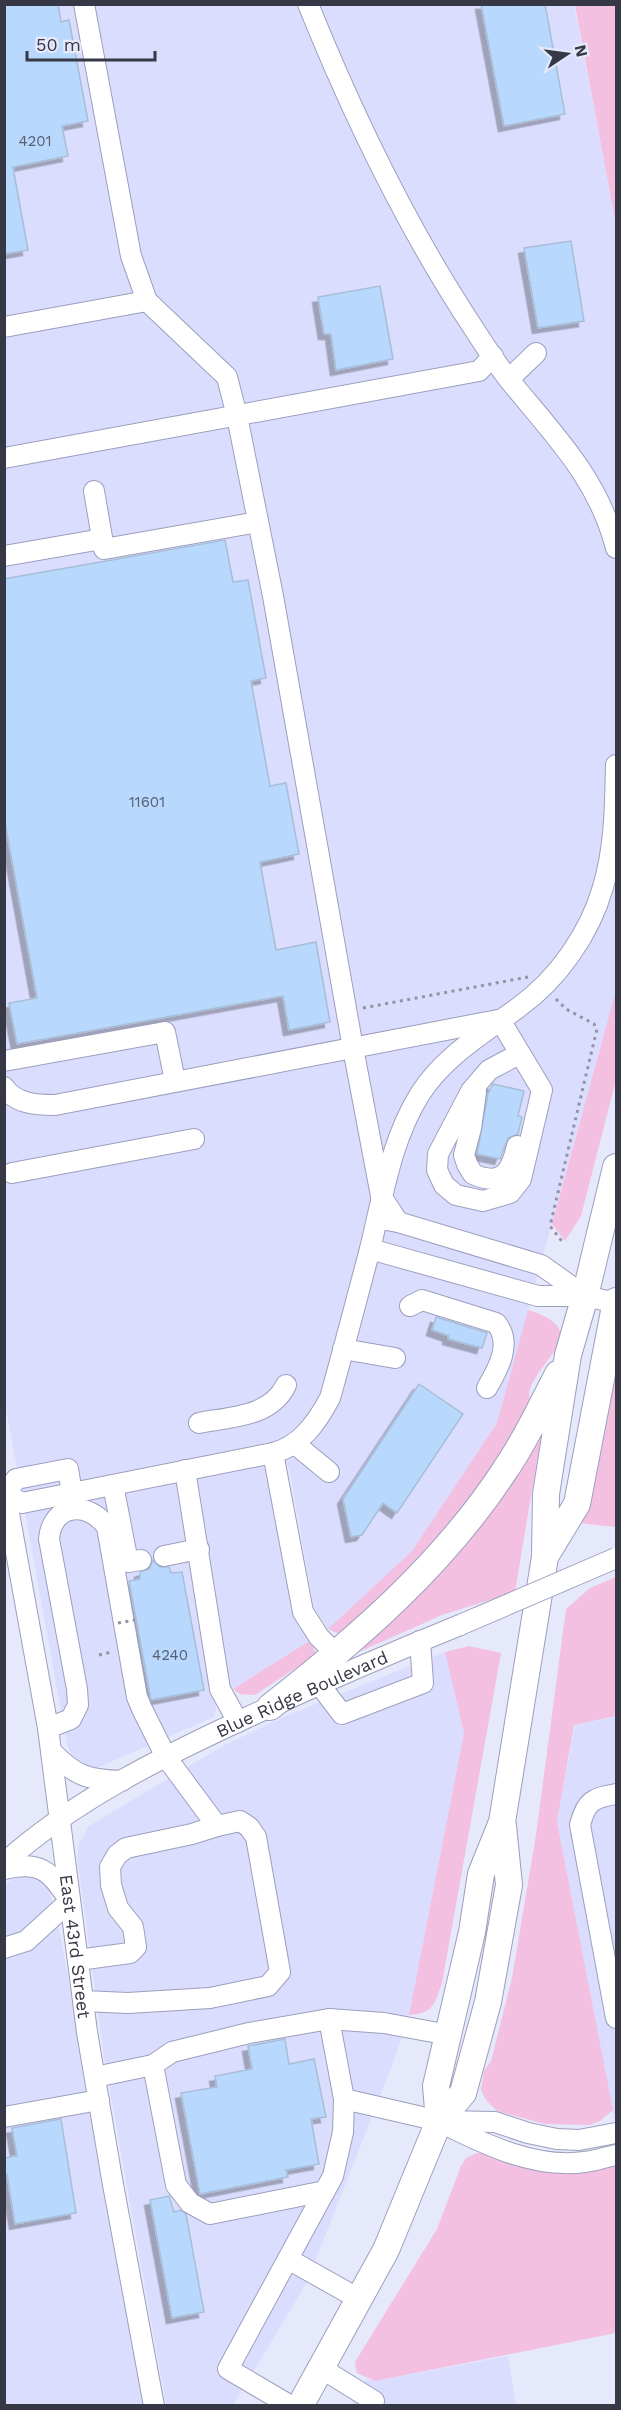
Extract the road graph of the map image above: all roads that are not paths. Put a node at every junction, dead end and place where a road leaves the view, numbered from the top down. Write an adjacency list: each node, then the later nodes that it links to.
1 (84, 4): 3 (street)
2 (308, 4): 6 (street)
3 (147, 301): 4 (street); 8 (street)
4 (4, 327)
5 (536, 352): 7 (street)
6 (493, 356): 7 (street); 8 (street)
7 (509, 379): 13 (street)
8 (237, 416): 9 (street); 11 (street)
9 (4, 458)
10 (94, 491): 12 (street)
11 (258, 522): 12 (street); 17 (street)
12 (103, 544): 14 (street)
13 (616, 548)
14 (4, 556)
15 (616, 765): 16 (street)
16 (500, 1020): 17 (street); 18 (street); 27 (street)
17 (352, 1048): 20 (street); 27 (street)
18 (519, 1054): 21 (street); 23 (street)
19 (4, 1061): 20 (street)
20 (174, 1081): 22 (street)
21 (478, 1081): 23 (street); 23 (street)
22 (4, 1088)
23 (543, 1090)
24 (194, 1139): 26 (street)
25 (616, 1167): 31 (main road)
26 (12, 1173)
27 (381, 1196): 28 (street); 29 (street)
28 (377, 1218): 29 (street); 30 (street)
29 (398, 1222): 31 (street)
30 (370, 1249): 31 (street); 34 (street)
31 (585, 1296): 32 (street); 35 (main road)
32 (616, 1302): 48 (main road)
33 (410, 1306): 38 (street)
34 (343, 1349): 36 (street); 40 (street)
35 (568, 1355): 48 (main road); 52 (main road)
36 (395, 1358)
37 (286, 1385): 39 (street)
38 (487, 1388)
39 (199, 1423)
40 (295, 1444): 41 (street); 43 (street)
41 (273, 1453): 42 (street); 52 (street)
42 (185, 1470): 44 (street); 46 (street)
43 (329, 1472)
44 (113, 1485): 45 (street); 50 (street)
45 (5, 1490): 56 (street, East 43rd Street)
46 (199, 1549): 47 (street); 55 (street)
47 (164, 1556)
48 (545, 1557): 62 (main road)
49 (616, 1558): 51 (street, Blue Ridge Boulevard, bridge)
50 (141, 1560)
51 (420, 1641): 53 (street, Blue Ridge Boulevard); 53 (street)
52 (336, 1654): 54 (main road)
53 (319, 1684): 54 (street, Blue Ridge Boulevard)
54 (270, 1707): 55 (street, Blue Ridge Boulevard)
55 (238, 1722): 58 (street, Blue Ridge Boulevard)
56 (48, 1728): 57 (street, East 43rd Street); 58 (street)
57 (51, 1751): 59 (street); 61 (street, East 43rd Street)
58 (166, 1757): 59 (street, Blue Ridge Boulevard); 63 (street)
59 (122, 1781): 61 (street, Blue Ridge Boulevard)
60 (616, 1794): 71 (street)
61 (60, 1820): 64 (street, Blue Ridge Boulevard); 66 (street, East 43rd Street)
62 (502, 1822): 72 (main road); 78 (main road)
63 (217, 1826): 68 (street); 69 (street)
64 (4, 1863)
65 (4, 1869): 66 (street)
66 (70, 1901): 67 (street); 68 (street, East 43rd Street)
67 (4, 1948)
68 (78, 1960): 69 (street, East 43rd Street)
69 (83, 2001): 74 (street, East 43rd Street)
70 (329, 2019): 72 (street); 73 (street); 75 (street)
71 (616, 2019)
72 (448, 2035): 78 (main road)
73 (153, 2065): 74 (street); 81 (street)
74 (95, 2077): 76 (street, East 43rd Street)
75 (344, 2099): 78 (street); 81 (street)
76 (99, 2100): 77 (street); 86 (street, East 43rd Street)
77 (4, 2117)
78 (439, 2121): 79 (street); 80 (street); 83 (main road)
79 (616, 2133)
80 (616, 2155)
81 (325, 2191): 82 (street)
82 (288, 2259): 83 (street); 87 (street)
83 (359, 2298): 84 (main road)
84 (321, 2368): 85 (street); 88 (main road)
85 (374, 2401)
86 (154, 2406)
87 (291, 2406)
88 (300, 2406)

